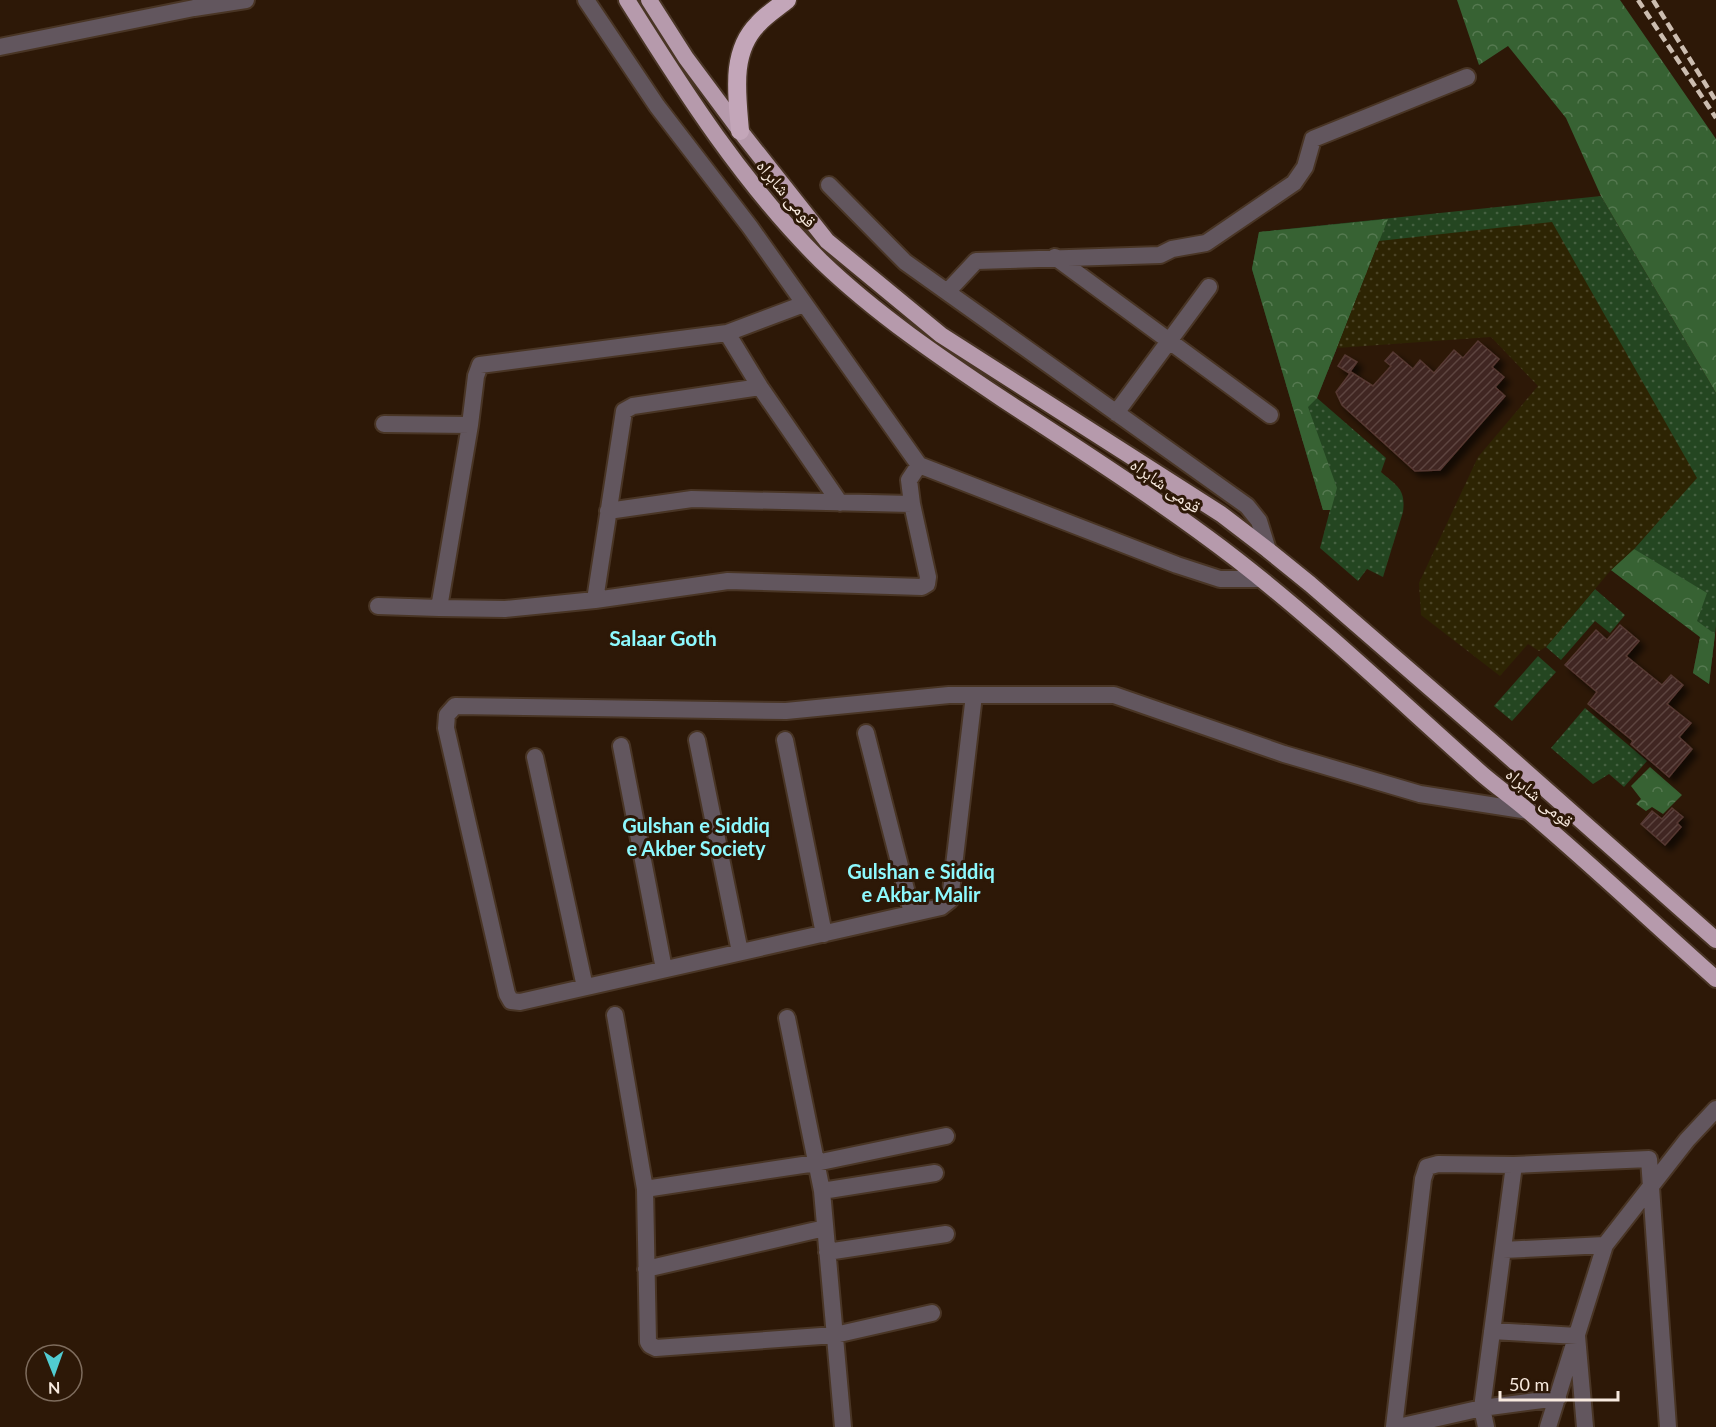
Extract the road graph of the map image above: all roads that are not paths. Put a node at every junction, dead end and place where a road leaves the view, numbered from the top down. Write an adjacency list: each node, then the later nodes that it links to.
1 (246, 0): 6 (street)
2 (586, 0): 13 (street)
3 (649, 0): 8 (highway, قومی شاہراہ)
4 (787, 0): 8 (highway)
5 (628, 3): 26 (highway, قومی شاہراہ)
6 (0, 47)
7 (1467, 77): 10 (street)
8 (740, 131): 25 (highway, قومی شاہراہ)
9 (829, 185): 12 (street)
10 (1055, 257): 12 (street); 15 (street)
11 (1209, 287): 15 (street)
12 (947, 292): 17 (street)
13 (804, 304): 14 (street); 21 (street)
14 (727, 333): 16 (street); 20 (street)
15 (1169, 342): 17 (street); 18 (street)
16 (760, 387): 22 (street); 24 (street)
17 (1116, 413): 25 (street)
18 (1270, 415)
19 (384, 424): 20 (street)
20 (470, 425): 29 (street)
21 (919, 465): 23 (street); 26 (street)
22 (840, 503): 23 (street); 24 (street)
23 (912, 504): 27 (street)
24 (608, 511): 27 (street)
25 (1268, 550): 37 (highway, قومی شاہراہ)
26 (1260, 579): 36 (highway, قومی شاہراہ)
27 (595, 600): 29 (street)
28 (378, 606): 29 (street)
29 (439, 608)
30 (974, 695): 36 (street); 39 (street); 45 (street)
31 (866, 733): 39 (street)
32 (697, 740): 42 (street)
33 (785, 740): 40 (street)
34 (621, 746): 43 (street)
35 (536, 757): 45 (street)
36 (1528, 811): 38 (highway, قومی شاہراہ)
37 (1590, 828): 38 (highway); 41 (highway, قومی شاہراہ)
38 (1574, 852): 44 (highway, قومی شاہراہ)
39 (912, 913): 40 (street)
40 (824, 934): 42 (street)
41 (1716, 940)
42 (740, 952): 43 (street)
43 (664, 969): 45 (street)
44 (1716, 979)
45 (585, 987)
46 (615, 1016): 54 (street)
47 (787, 1018): 50 (street)
48 (1716, 1108): 53 (street)
49 (946, 1136): 50 (street)
50 (816, 1163): 54 (street); 55 (street)
51 (1514, 1165): 53 (street); 59 (street); 69 (street)
52 (935, 1173): 55 (street)
53 (1651, 1186): 58 (street); 73 (street)
54 (645, 1189): 61 (street)
55 (822, 1191): 56 (street)
56 (825, 1228): 60 (street); 61 (street)
57 (946, 1234): 60 (street)
58 (1605, 1245): 59 (street); 65 (street)
59 (1503, 1251): 63 (street)
60 (827, 1252): 64 (street)
61 (646, 1269): 64 (street)
62 (932, 1313): 64 (street)
63 (1492, 1331): 65 (street); 67 (street)
64 (835, 1335): 68 (street)
65 (1577, 1336): 66 (street); 72 (street)
66 (1558, 1398): 67 (street); 71 (street)
67 (1482, 1408): 69 (street); 70 (street)
68 (843, 1427)
69 (1396, 1427)
70 (1486, 1427)
71 (1548, 1427)
72 (1585, 1427)
73 (1668, 1427)

